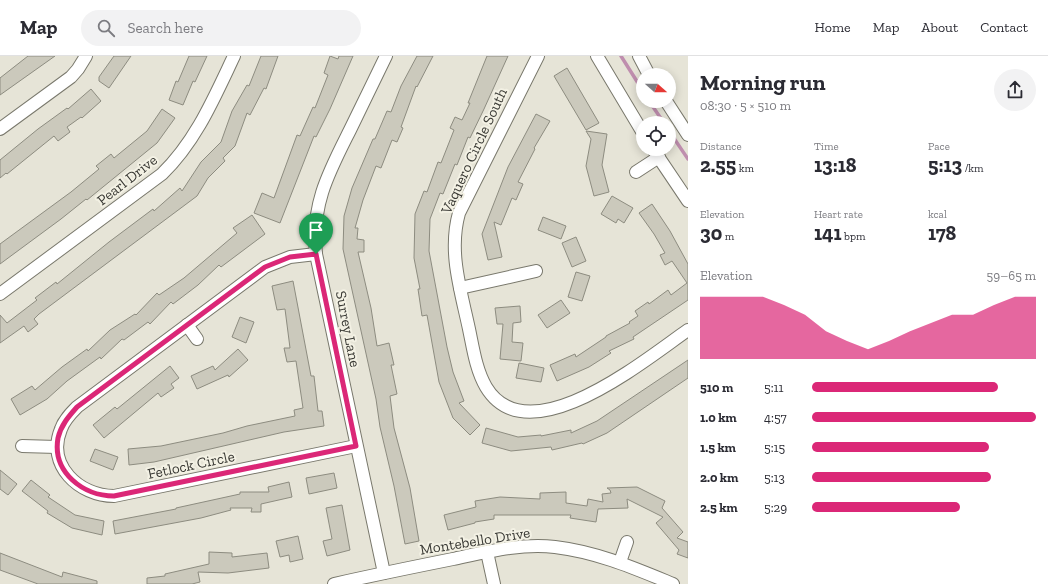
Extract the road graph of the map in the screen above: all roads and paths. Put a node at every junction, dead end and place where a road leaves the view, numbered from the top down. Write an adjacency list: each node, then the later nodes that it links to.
1 (86, 56): 10 (street)
2 (234, 56): 19 (street, Pearl Drive)
3 (386, 56): 16 (street, Surrey Lane)
4 (538, 56): 18 (street, Vaquero Circle South)
5 (596, 56): 9 (street)
6 (639, 56): 7 (street)
7 (645, 68)
8 (671, 108): 11 (street)
9 (636, 122)
10 (0, 129)
11 (687, 133)
12 (653, 156): 14 (street)
13 (658, 156): 15 (street)
14 (636, 172)
15 (688, 201)
16 (316, 254): 20 (street, Fetlock Circle); 24 (street, Surrey Lane)
17 (536, 271): 18 (street)
18 (460, 288): 21 (street, Vaquero Circle South)
19 (0, 294)
20 (187, 325): 22 (street); 25 (street, Fetlock Circle)
21 (688, 330)
22 (197, 339)
23 (22, 446): 25 (street)
24 (356, 446): 25 (street, Fetlock Circle); 29 (street, Surrey Lane)
25 (57, 447)
26 (627, 542): 28 (street)
27 (487, 552): 28 (street, Montebello Drive); 29 (street, Montebello Drive); 31 (street)
28 (620, 562): 32 (street, Montebello Drive)
29 (384, 573): 30 (street, Montebello Drive)
30 (334, 584)
31 (494, 584)
32 (673, 584)

